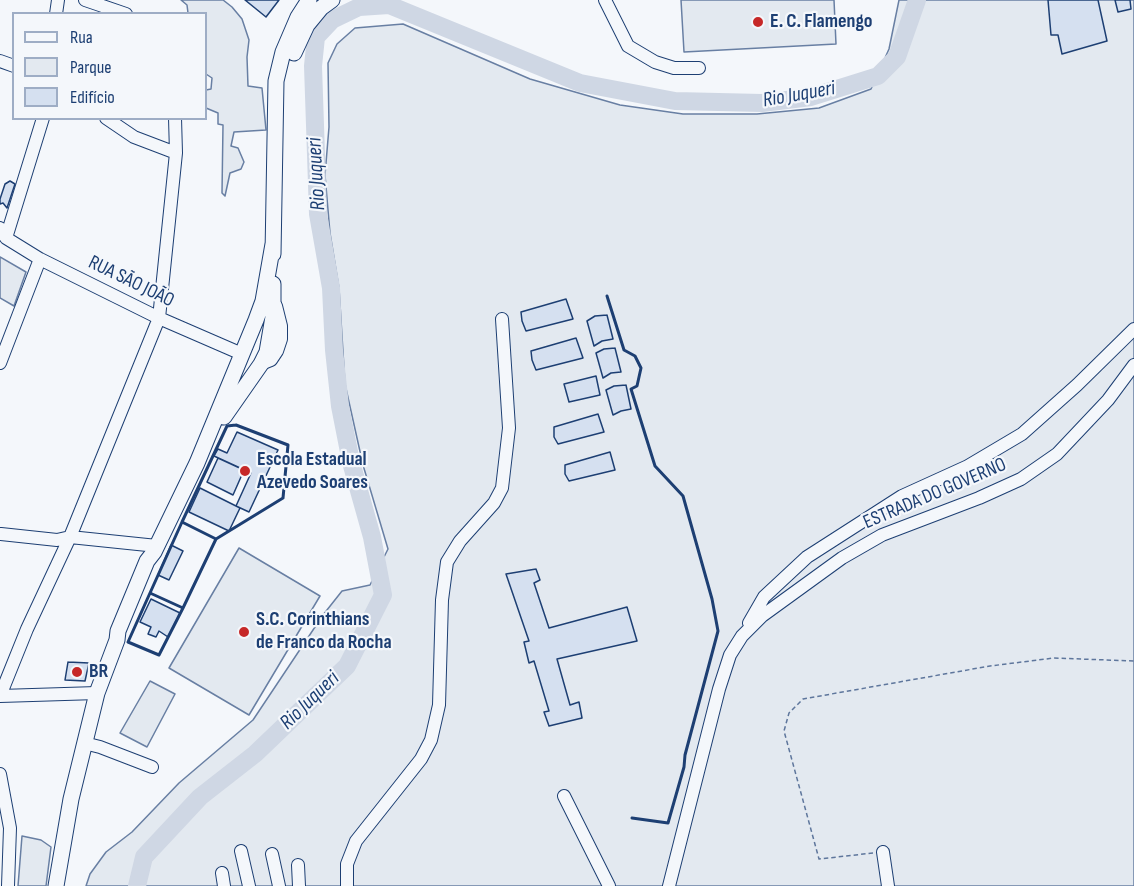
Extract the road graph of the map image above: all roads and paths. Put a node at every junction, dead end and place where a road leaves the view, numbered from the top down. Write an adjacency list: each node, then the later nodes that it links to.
1 (85, 0): 5 (street)
2 (309, 0): 10 (main road)
3 (333, 0): 10 (main road)
4 (605, 0): 6 (street)
5 (120, 12)
6 (699, 68)
7 (42, 120): 12 (street)
8 (109, 120): 11 (street)
9 (175, 120): 11 (street)
10 (275, 120): 13 (main road)
11 (177, 153): 15 (street)
12 (3, 233): 14 (street, RUA SÃO JOÃO)
13 (273, 244): 18 (main road); 21 (main road)
14 (40, 259): 15 (street, RUA SÃO JOÃO); 19 (street)
15 (159, 318): 18 (street, RUA SÃO JOÃO); 24 (street)
16 (502, 319): 45 (street)
17 (1134, 329): 26 (street)
18 (242, 354): 21 (main road); 22 (main road)
19 (0, 363)
20 (1134, 365): 26 (street, ESTRADA DO GOVERNO)
21 (231, 405): 22 (main road)
22 (197, 463): 25 (main road)
23 (1, 534): 24 (street)
24 (70, 537): 25 (street); 29 (street)
25 (155, 549): 28 (main road)
26 (742, 636): 47 (street, ESTRADA DO GOVERNO)
27 (1134, 661): 35 (path)
28 (97, 693): 29 (street); 30 (main road)
29 (0, 696)
30 (84, 743): 31 (street); 40 (main road)
31 (152, 767)
32 (0, 774): 39 (street)
33 (564, 796): 46 (street)
34 (242, 851): 42 (street)
35 (883, 852): 48 (street)
36 (272, 854): 43 (street)
37 (298, 865): 44 (street)
38 (222, 873): 41 (street)
39 (8, 886)
40 (56, 886)
41 (224, 886)
42 (249, 886)
43 (279, 886)
44 (299, 886)
45 (347, 886)
46 (609, 886)
47 (669, 886)
48 (888, 886)

